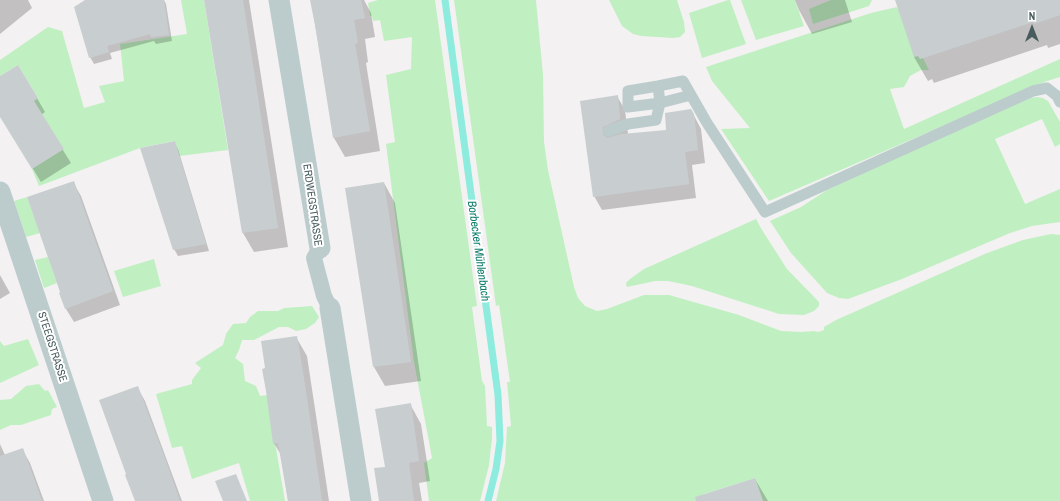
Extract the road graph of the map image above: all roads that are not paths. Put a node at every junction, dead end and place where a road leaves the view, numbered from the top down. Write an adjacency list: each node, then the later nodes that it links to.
1 (279, 0): 10 (street, ERDWEGSTRASSE)
2 (658, 86): 3 (lane); 5 (lane); 6 (lane)
3 (691, 95): 4 (lane); 5 (lane)
4 (1060, 102)
5 (660, 104): 6 (lane); 7 (lane)
6 (628, 107): 7 (lane)
7 (628, 124): 8 (lane)
8 (609, 131)
9 (0, 192): 12 (street, STEEGSTRASSE)
10 (320, 248): 11 (street, ERDWEGSTRASSE)
11 (330, 308): 13 (street, ERDWEGSTRASSE)
12 (104, 501)
13 (361, 501)

